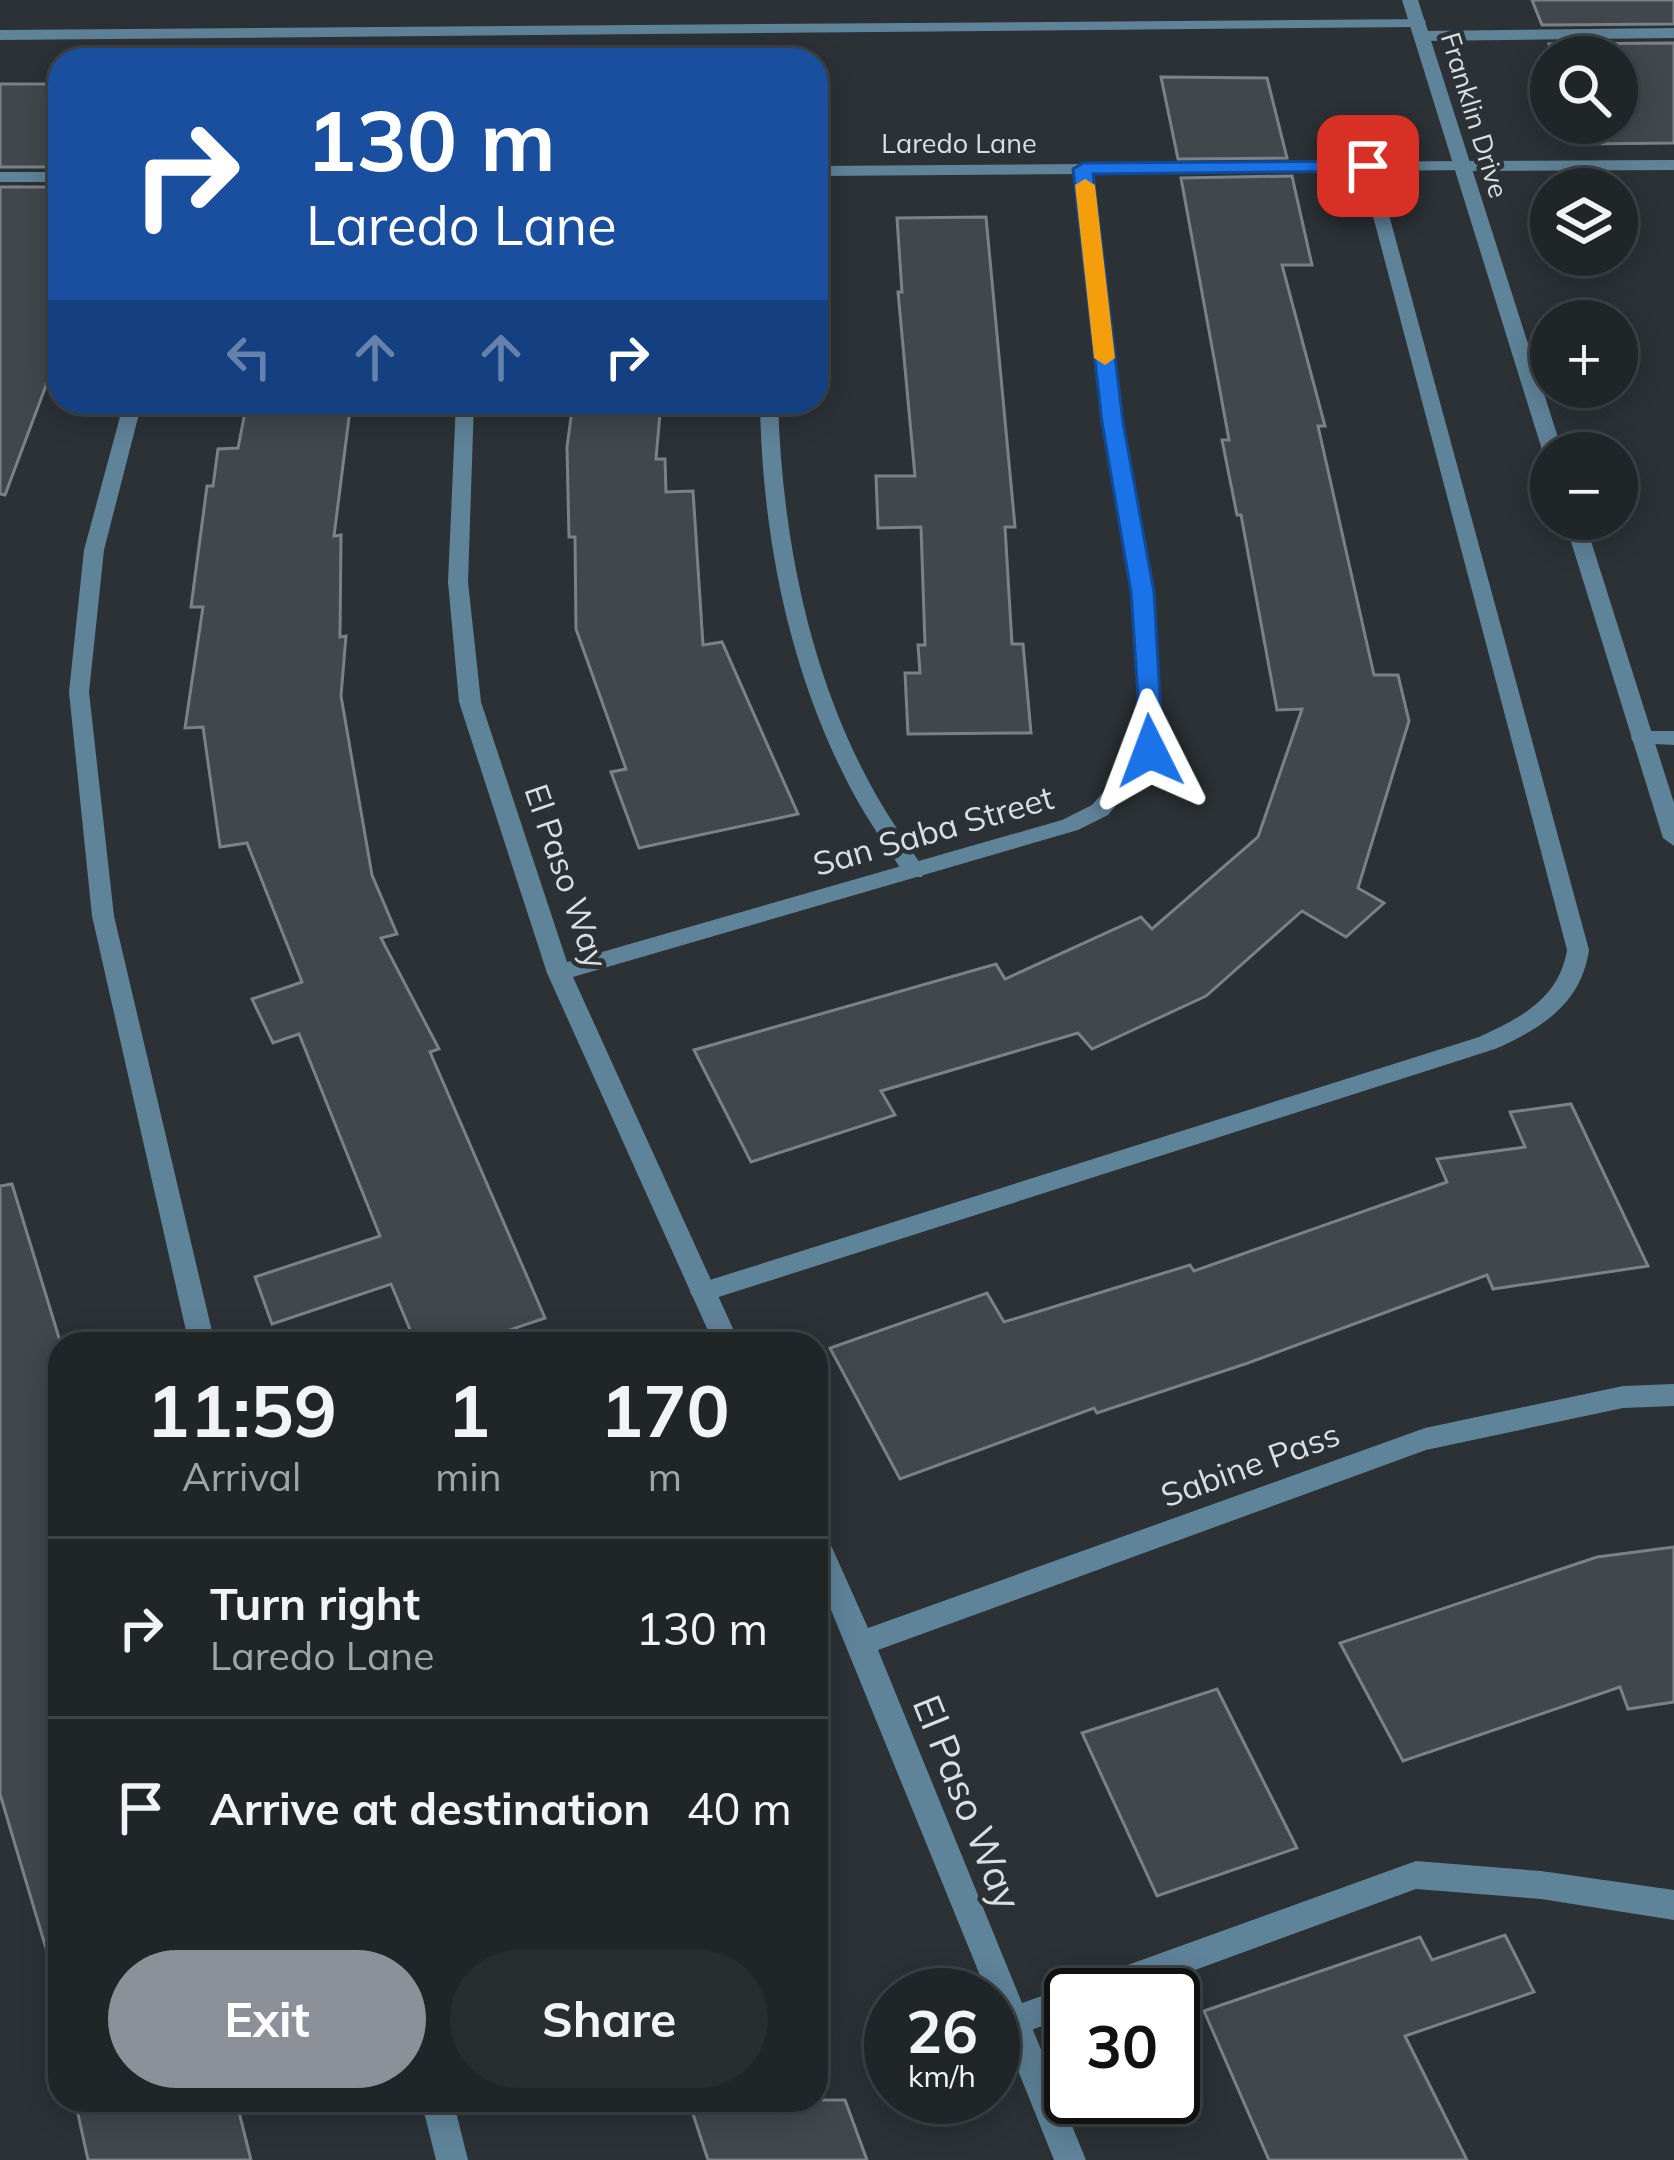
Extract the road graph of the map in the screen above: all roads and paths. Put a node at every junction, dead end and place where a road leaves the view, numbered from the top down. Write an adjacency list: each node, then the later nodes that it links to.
1 (1411, 0): 2 (street, Franklin Drive)
2 (1420, 29): 3 (street); 4 (street); 7 (street, Franklin Drive)
3 (1674, 33)
4 (0, 35)
5 (1674, 164): 7 (street, Laredo Lane)
6 (1368, 166): 7 (street, Laredo Lane); 8 (street, Laredo Lane); 22 (street)
7 (1463, 166): 15 (street, Franklin Drive)
8 (1083, 169): 9 (street, Laredo Lane); 20 (street, San Saba Street)
9 (828, 171)
10 (0, 177): 11 (street)
11 (48, 177)
12 (130, 414): 23 (street)
13 (465, 414): 21 (street, El Paso Way)
14 (770, 414): 20 (street)
15 (1546, 432)
16 (1581, 540): 17 (street)
17 (1642, 738): 18 (street); 19 (street)
18 (1674, 738)
19 (1672, 824)
20 (914, 871): 21 (street, San Saba Street)
21 (560, 973): 22 (street, El Paso Way)
22 (703, 1292): 24 (street, El Paso Way)
23 (199, 1332)
24 (721, 1332)
25 (1674, 1395): 27 (street, Sabine Pass)
26 (828, 1569): 27 (street, El Paso Way)
27 (861, 1643): 29 (street, El Paso Way)
28 (1674, 1905): 30 (street)
29 (993, 1968)
30 (1160, 1968)
31 (1020, 2036): 34 (street, El Paso Way)
32 (440, 2112): 33 (street)
33 (452, 2160)
34 (1070, 2160)

